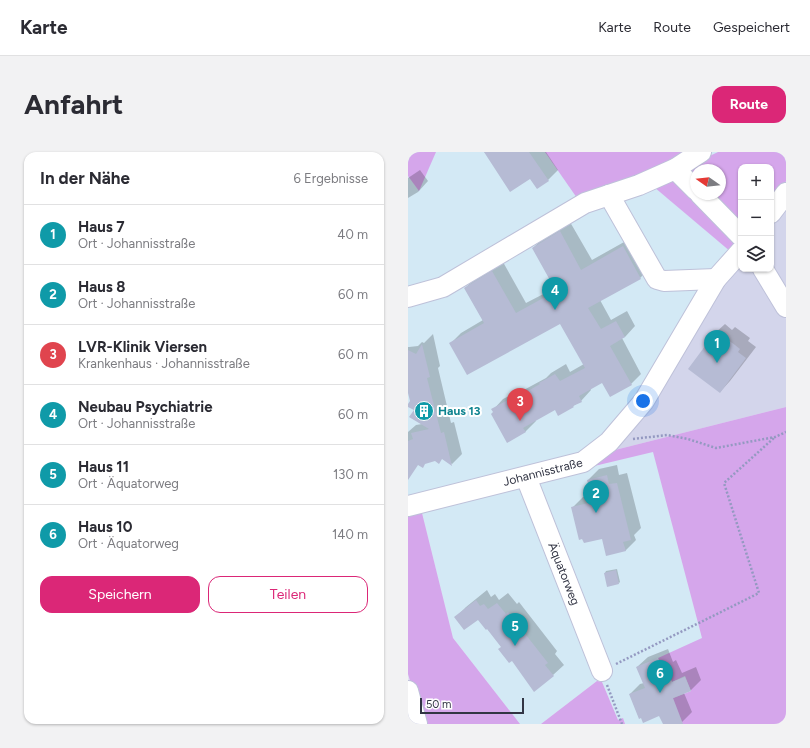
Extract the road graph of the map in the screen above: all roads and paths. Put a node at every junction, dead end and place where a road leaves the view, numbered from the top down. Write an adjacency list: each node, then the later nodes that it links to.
1 (701, 152): 2 (street)
2 (675, 169): 3 (street); 5 (street)
3 (690, 184)
4 (786, 193): 7 (street)
5 (609, 195): 11 (street); 12 (street)
6 (706, 200): 8 (street)
7 (774, 209)
8 (738, 233)
9 (738, 254): 11 (street, Johannisstraße)
10 (765, 272): 13 (street)
11 (716, 279): 16 (street, Johannisstraße)
12 (408, 297)
13 (786, 307)
14 (786, 432): 15 (path)
15 (775, 437): 16 (path); 19 (path)
16 (609, 442): 17 (street, Johannisstraße)
17 (526, 477): 18 (street, Johannisstraße); 19 (street, Äquatorweg)
18 (408, 506)
19 (602, 671): 22 (path)
20 (408, 691): 21 (street)
21 (417, 724)
22 (622, 724)

